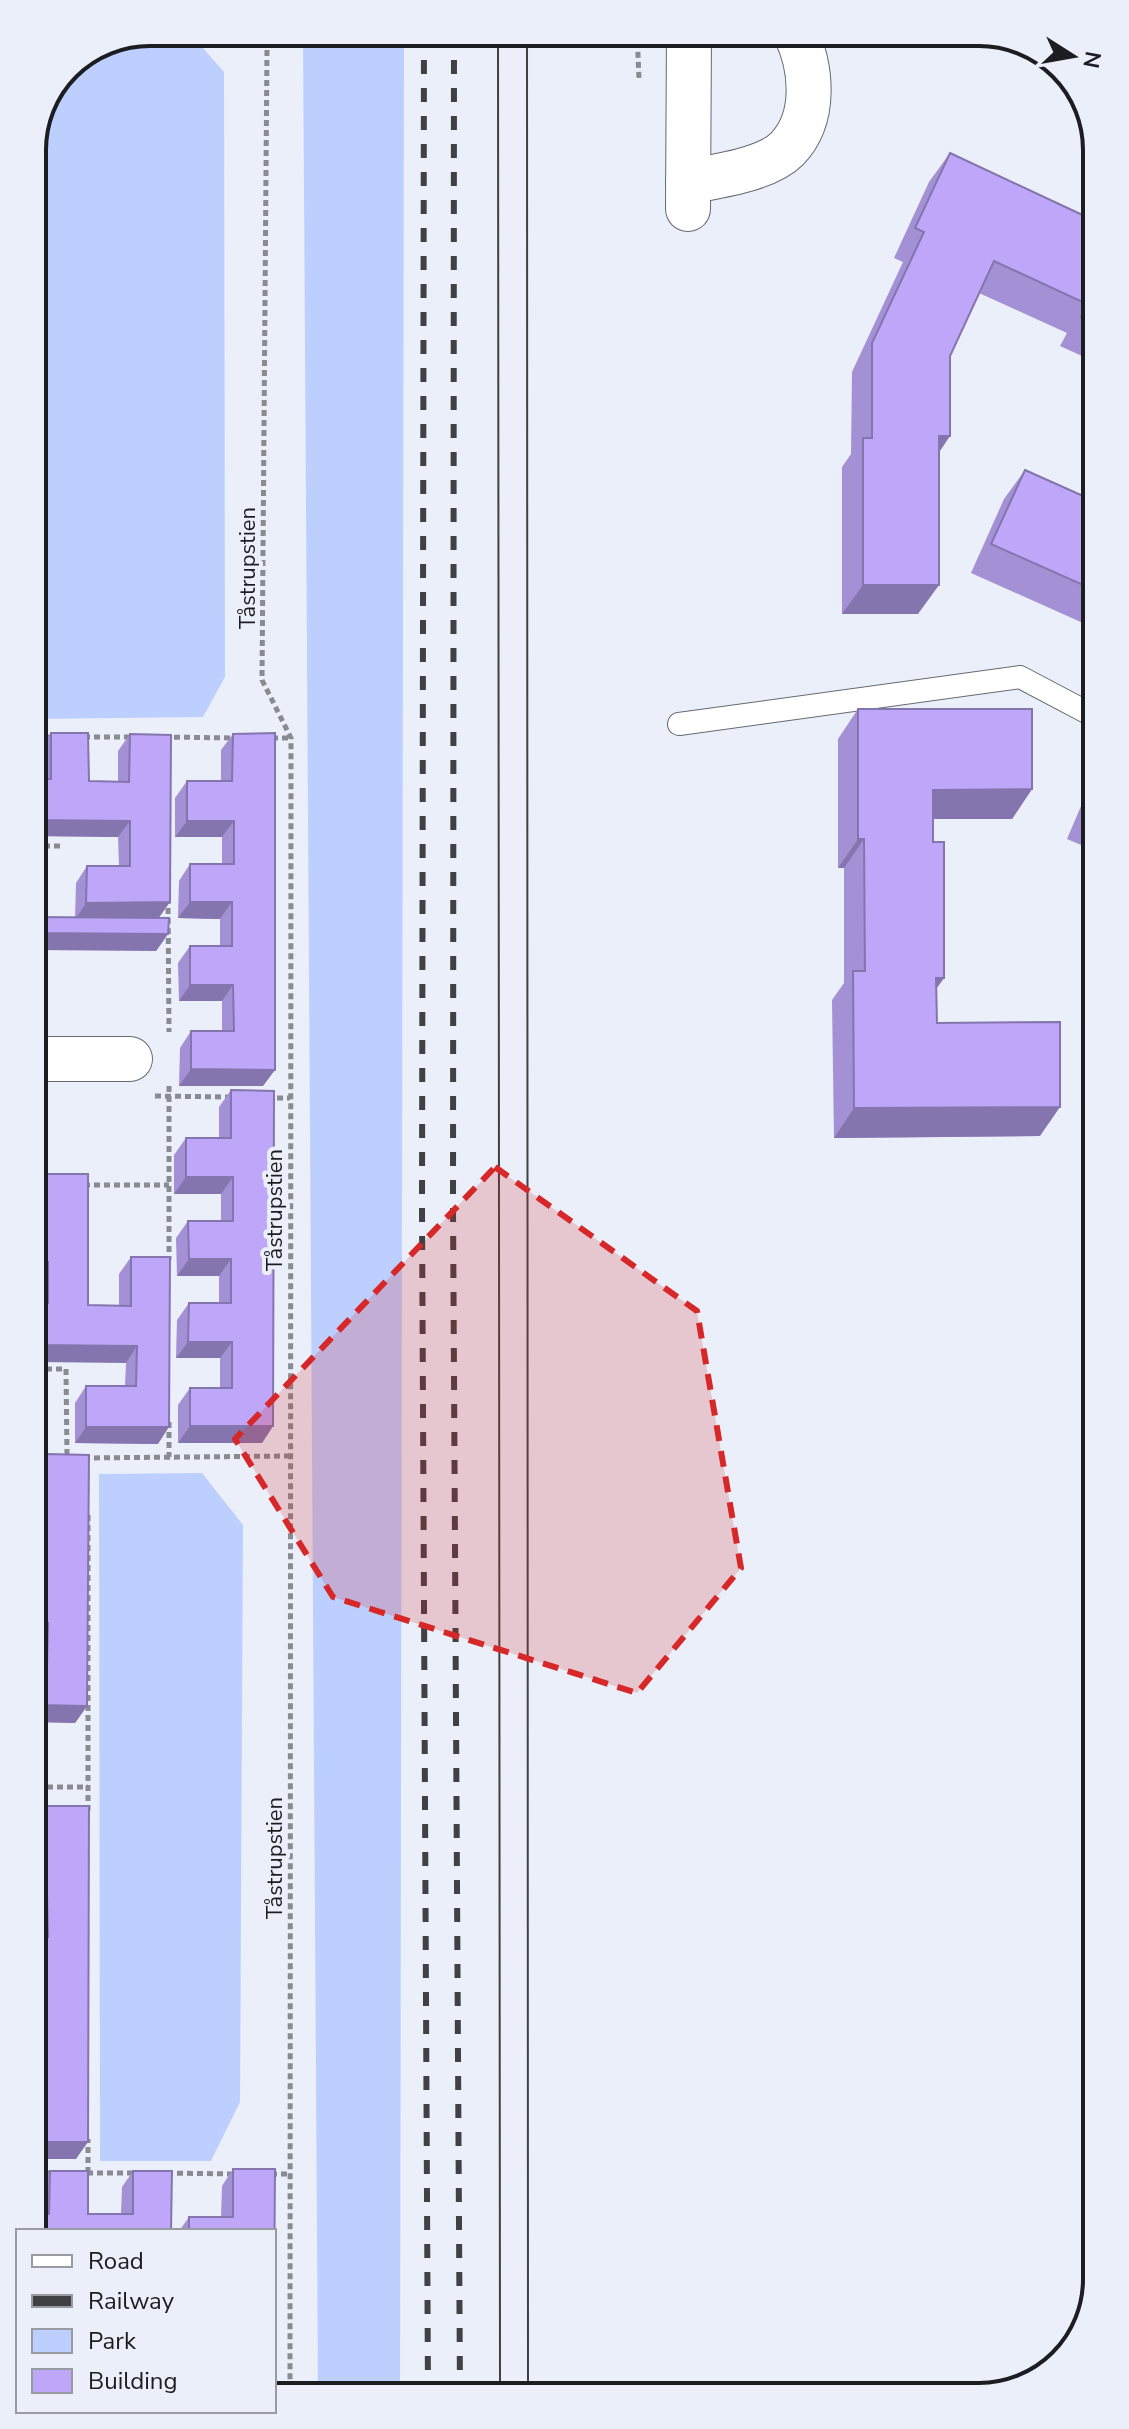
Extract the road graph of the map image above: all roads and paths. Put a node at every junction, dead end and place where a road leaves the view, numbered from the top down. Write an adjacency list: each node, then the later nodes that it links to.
1 (268, 46): 14 (path, Tåstrupstien)
2 (689, 46): 3 (street)
3 (799, 46)
4 (1083, 710): 5 (lane)
5 (679, 724)
6 (46, 737): 7 (path)
7 (64, 737)
8 (79, 737): 9 (path)
9 (138, 737)
10 (153, 737): 11 (path)
11 (168, 737): 12 (path); 15 (path)
12 (245, 738)
13 (260, 738): 14 (path)
14 (291, 738): 28 (path, Tåstrupstien)
15 (168, 753)
16 (46, 846): 17 (path)
17 (62, 846)
18 (168, 894): 20 (path)
19 (153, 926): 20 (path)
20 (168, 926): 21 (path)
21 (169, 1035)
22 (46, 1059): 23 (street)
23 (130, 1059): 25 (path)
24 (169, 1081): 25 (path)
25 (169, 1097): 26 (path); 31 (path)
26 (245, 1098)
27 (260, 1098): 28 (path)
28 (290, 1098): 36 (path, Tåstrupstien)
29 (74, 1185): 30 (path)
30 (87, 1185): 31 (path); 32 (path)
31 (169, 1185): 33 (path)
32 (87, 1199)
33 (169, 1275)
34 (46, 1369): 38 (path)
35 (169, 1412): 39 (path)
36 (291, 1456): 39 (path); 56 (path, Tåstrupstien)
37 (46, 1457): 38 (path)
38 (67, 1457): 40 (path)
39 (169, 1457): 40 (path)
40 (88, 1458): 41 (path)
41 (88, 1474)
42 (88, 1505): 44 (path)
43 (46, 1787): 44 (path)
44 (88, 1787): 45 (path)
45 (88, 1818)
46 (88, 2127): 50 (path)
47 (46, 2173): 48 (path)
48 (63, 2173)
49 (75, 2173): 50 (path)
50 (88, 2173): 51 (path)
51 (145, 2173)
52 (158, 2173): 53 (path)
53 (171, 2173): 54 (path); 57 (path)
54 (245, 2174)
55 (260, 2174): 56 (path)
56 (290, 2174): 58 (path, Tåstrupstien)
57 (171, 2188)
58 (290, 2383)

